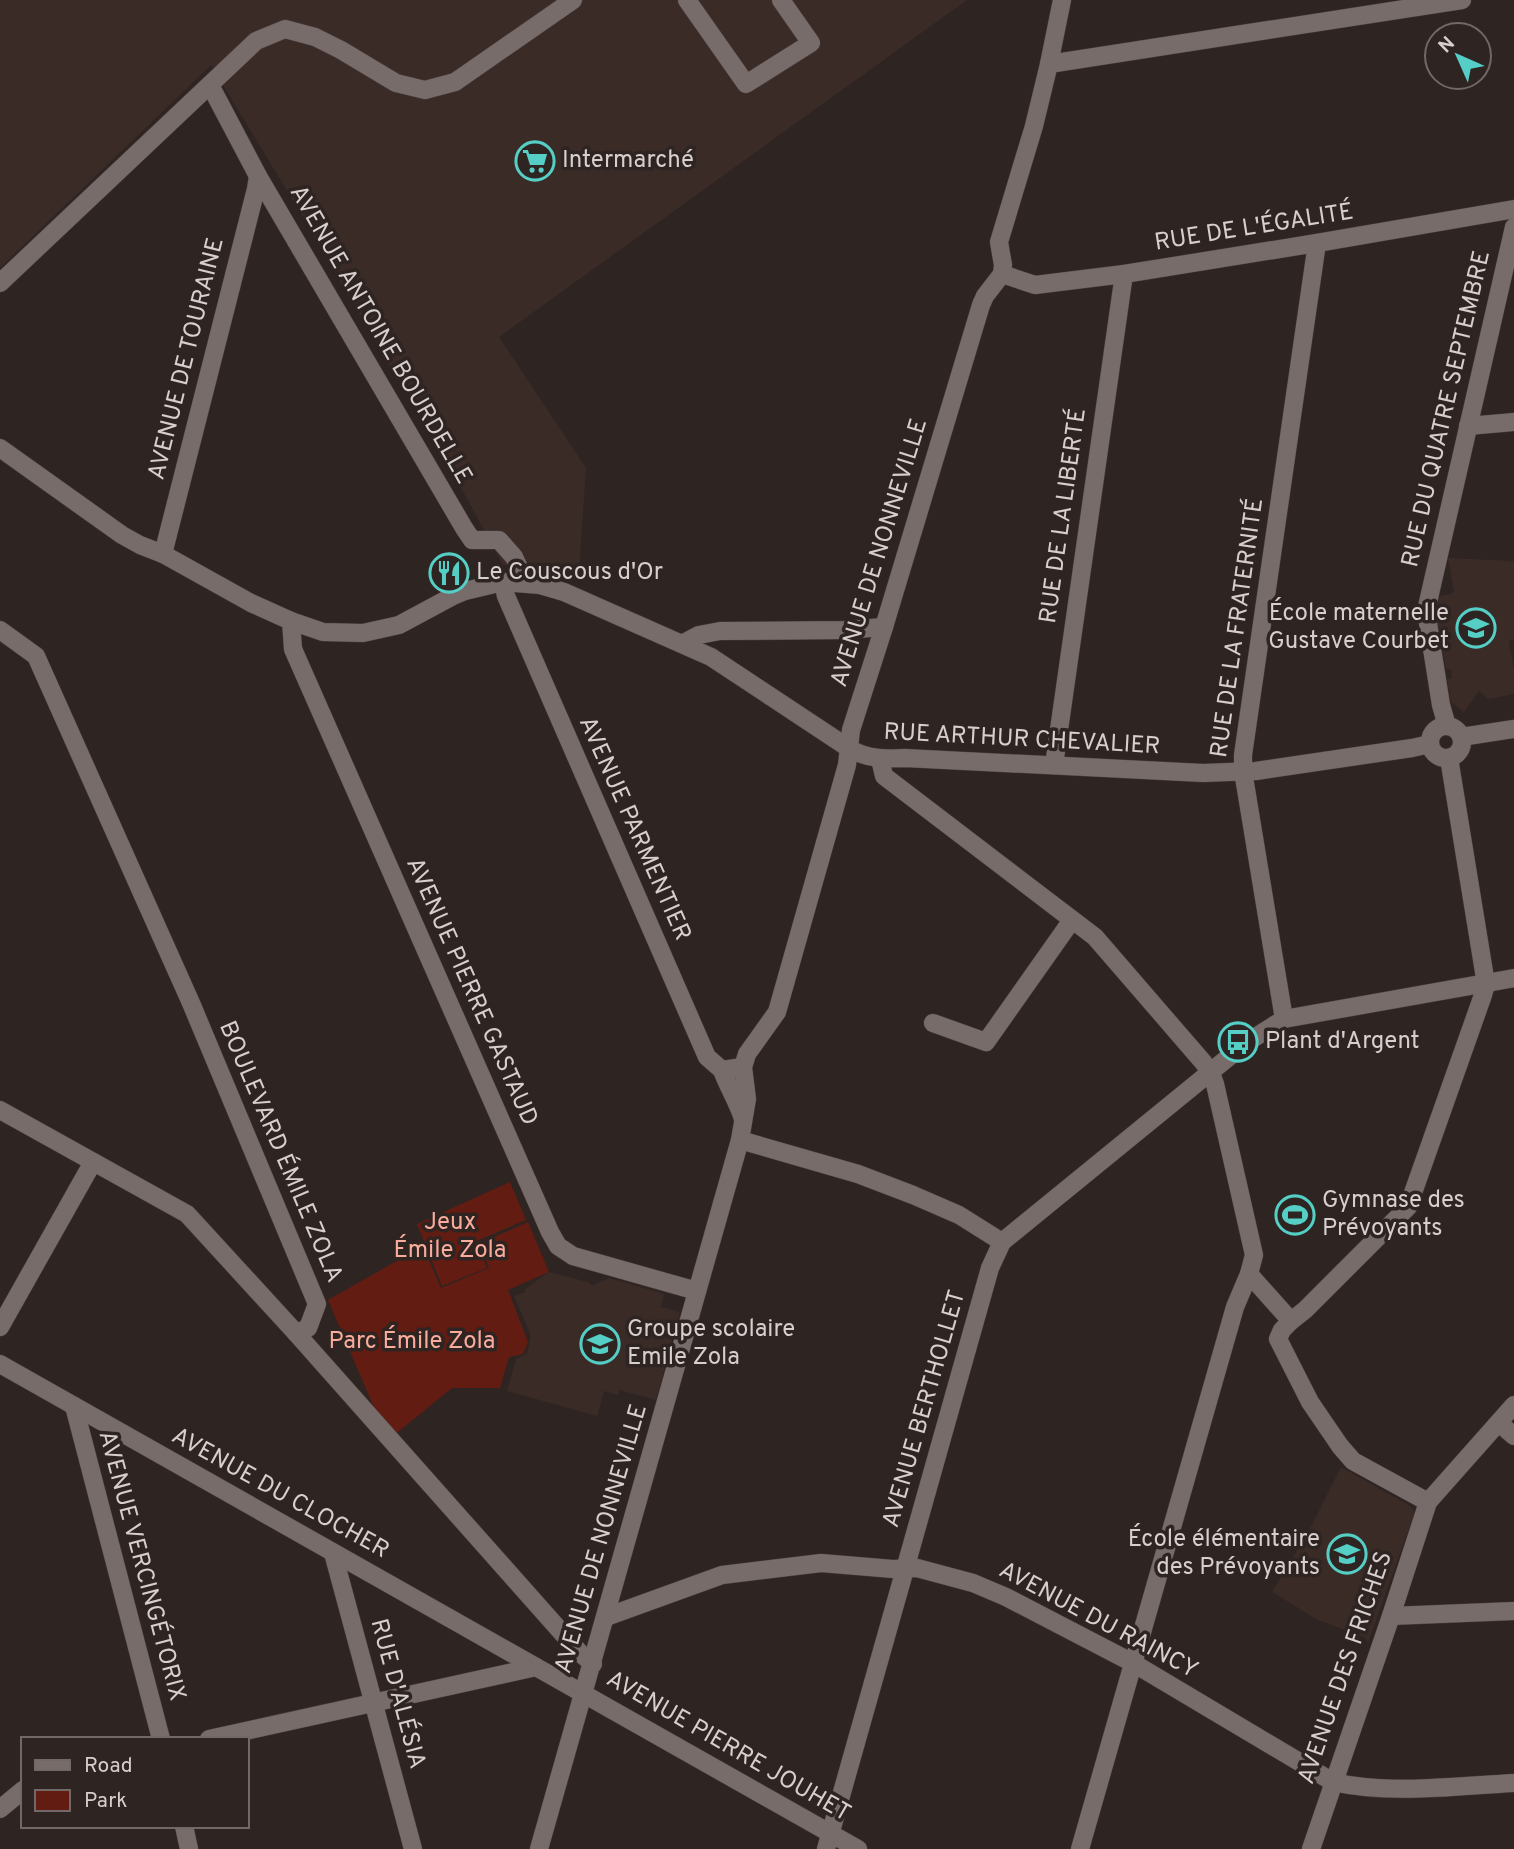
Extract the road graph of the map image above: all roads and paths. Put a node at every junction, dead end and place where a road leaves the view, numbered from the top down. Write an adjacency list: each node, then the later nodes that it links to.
1 (573, 0): 7 (street)
2 (687, 0): 3 (street)
3 (781, 0)
4 (1062, 0): 6 (street)
5 (1462, 0): 6 (street)
6 (1049, 64): 12 (street)
7 (210, 85): 8 (street, AVENUE ANTOINE BOURDELLE); 14 (street)
8 (258, 176): 18 (street, AVENUE DE TOURAINE); 20 (street, AVENUE ANTOINE BOURDELLE)
9 (1514, 209): 11 (street, RUE DE L'ÉGALITÉ)
10 (1514, 227): 16 (street, RUE DU QUATRE SEPTEMBRE)
11 (1317, 243): 13 (street, RUE DE L'ÉGALITÉ); 32 (street, RUE DE LA FRATERNITÉ)
12 (1002, 274): 13 (street, RUE DE L'ÉGALITÉ); 22 (street, AVENUE DE NONNEVILLE)
13 (1124, 274): 31 (street, RUE DE LA LIBERTÉ)
14 (0, 283)
15 (1514, 422): 16 (street)
16 (1468, 426): 26 (street, RUE DU QUATRE SEPTEMBRE)
17 (0, 448): 18 (street, RUE ARTHUR CHEVALIER)
18 (163, 554): 21 (street, RUE ARTHUR CHEVALIER)
19 (503, 583): 20 (street, RUE ARTHUR CHEVALIER); 21 (street, RUE ARTHUR CHEVALIER); 39 (street, AVENUE PARMENTIER)
20 (526, 583): 24 (street, RUE ARTHUR CHEVALIER)
21 (290, 621): 47 (street, AVENUE PIERRE GASTAUD)
22 (884, 627): 24 (street); 28 (street, AVENUE DE NONNEVILLE)
23 (0, 630): 50 (street, BOULEVARD ÉMILE ZOLA)
24 (682, 644): 28 (street, RUE ARTHUR CHEVALIER)
25 (1514, 729): 26 (street)
26 (1454, 732): 27 (street); 29 (street)
27 (1430, 744): 29 (street); 32 (street, RUE ARTHUR CHEVALIER)
28 (850, 749): 30 (street, RUE ARTHUR CHEVALIER); 38 (street, AVENUE DE NONNEVILLE)
29 (1449, 758): 35 (street)
30 (880, 759): 31 (street, RUE ARTHUR CHEVALIER); 33 (street)
31 (1054, 765): 32 (street, RUE ARTHUR CHEVALIER)
32 (1243, 771): 36 (street, RUE DE LA FRATERNITÉ)
33 (1072, 920): 37 (street); 40 (street)
34 (1514, 978): 35 (street)
35 (1486, 984): 36 (street); 48 (street)
36 (1284, 1019): 40 (street, AVENUE BERTHOLLET)
37 (933, 1023)
38 (743, 1067): 39 (street); 42 (street, AVENUE DE NONNEVILLE)
39 (722, 1070): 42 (street)
40 (1211, 1073): 45 (street, AVENUE BERTHOLLET); 46 (street)
41 (0, 1110): 44 (street)
42 (743, 1119): 43 (street, AVENUE DE NONNEVILLE)
43 (740, 1140): 45 (street); 47 (street, AVENUE DE NONNEVILLE)
44 (93, 1162): 49 (street); 50 (street)
45 (1002, 1242): 58 (street, AVENUE BERTHOLLET)
46 (1249, 1274): 48 (street); 62 (street)
47 (697, 1291): 61 (street, AVENUE DE NONNEVILLE)
48 (1291, 1321): 56 (street)
49 (0, 1327)
50 (296, 1333): 63 (street)
51 (0, 1364): 53 (street, AVENUE DU CLOCHER)
52 (1514, 1405): 54 (street)
53 (74, 1406): 57 (street, AVENUE DU CLOCHER); 67 (street, AVENUE VERCINGÉTORIX)
54 (1499, 1423): 55 (street); 56 (street)
55 (1514, 1436)
56 (1428, 1502): 60 (street, AVENUE DES FRICHES)
57 (333, 1553): 64 (street, AVENUE DU CLOCHER); 66 (street, RUE D'ALÉSIA)
58 (905, 1568): 61 (street, AVENUE DU RAINCY); 62 (street, AVENUE DU RAINCY); 74 (street, AVENUE BERTHOLLET)
59 (1514, 1611): 60 (street)
60 (1391, 1616): 69 (street, AVENUE DES FRICHES)
61 (606, 1617): 63 (street, AVENUE DE NONNEVILLE)
62 (1133, 1663): 69 (street, AVENUE DU RAINCY); 79 (street)
63 (593, 1664): 65 (street, AVENUE DE NONNEVILLE)
64 (536, 1667): 65 (street, AVENUE PIERRE JOUHET); 66 (street)
65 (584, 1693): 74 (street, AVENUE PIERRE JOUHET); 77 (street, AVENUE DE NONNEVILLE)
66 (373, 1702): 68 (street); 76 (street, RUE D'ALÉSIA)
67 (160, 1737)
68 (218, 1737)
69 (1333, 1782): 70 (street, AVENUE DU RAINCY); 80 (street, AVENUE DES FRICHES)
70 (1514, 1783)
71 (21, 1792): 72 (street)
72 (0, 1809)
73 (185, 1828): 75 (street)
74 (829, 1841): 78 (street, AVENUE PIERRE JOUHET)
75 (190, 1849)
76 (413, 1849)
77 (540, 1849)
78 (858, 1849)
79 (1080, 1849)
80 (1311, 1849)

